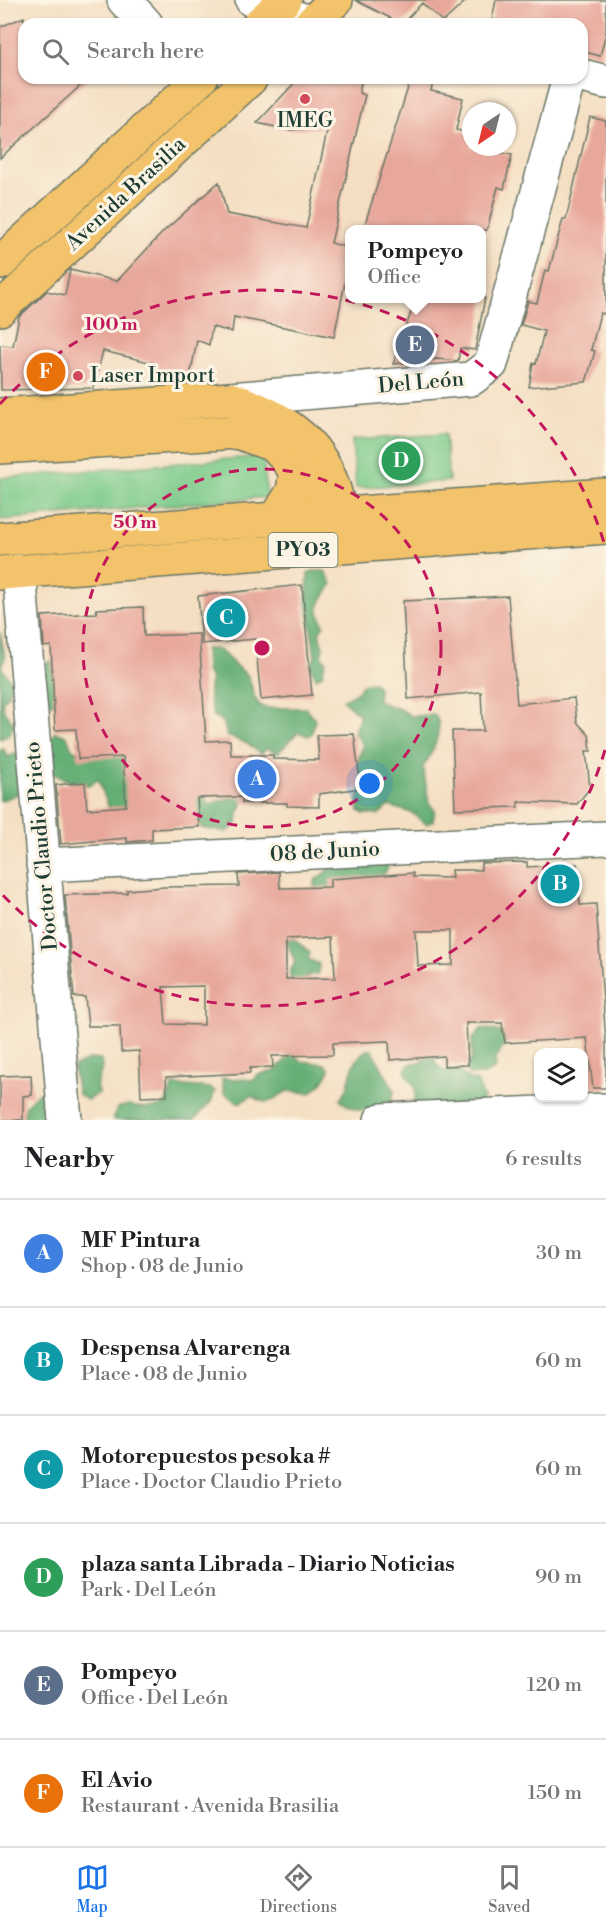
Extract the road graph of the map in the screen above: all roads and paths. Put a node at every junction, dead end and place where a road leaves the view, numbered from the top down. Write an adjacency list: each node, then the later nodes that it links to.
1 (124, 0): 4 (street)
2 (336, 0): 6 (main road)
3 (267, 9): 5 (street)
4 (140, 18)
5 (294, 18)
6 (318, 18)
7 (588, 78): 8 (street)
8 (606, 82)
9 (193, 84): 12 (main road, Avenida Brasilia)
10 (244, 84): 13 (main road, Avenida Brasilia)
11 (567, 84): 14 (street, Del León)
12 (0, 263)
13 (0, 309)
14 (230, 399): 15 (main road); 19 (main road)
15 (0, 415)
16 (0, 447): 17 (main road)
17 (296, 471): 20 (main road); 21 (main road)
18 (606, 495): 19 (main road, PY03)
19 (341, 514): 20 (main road, PY03); 24 (main road)
20 (308, 517): 21 (main road, PY03); 25 (main road)
21 (276, 519): 23 (main road, PY03)
22 (606, 527): 24 (main road, PY03)
23 (0, 540)
24 (343, 547): 25 (main road, PY03)
25 (311, 549): 26 (main road, PY03)
26 (9, 572): 28 (street, Doctor Claudio Prieto)
27 (606, 838): 28 (street, 08 de Junio)
28 (43, 865): 30 (street, Doctor Claudio Prieto)
29 (606, 1110): 31 (street)
30 (65, 1120)
31 (381, 1120)

